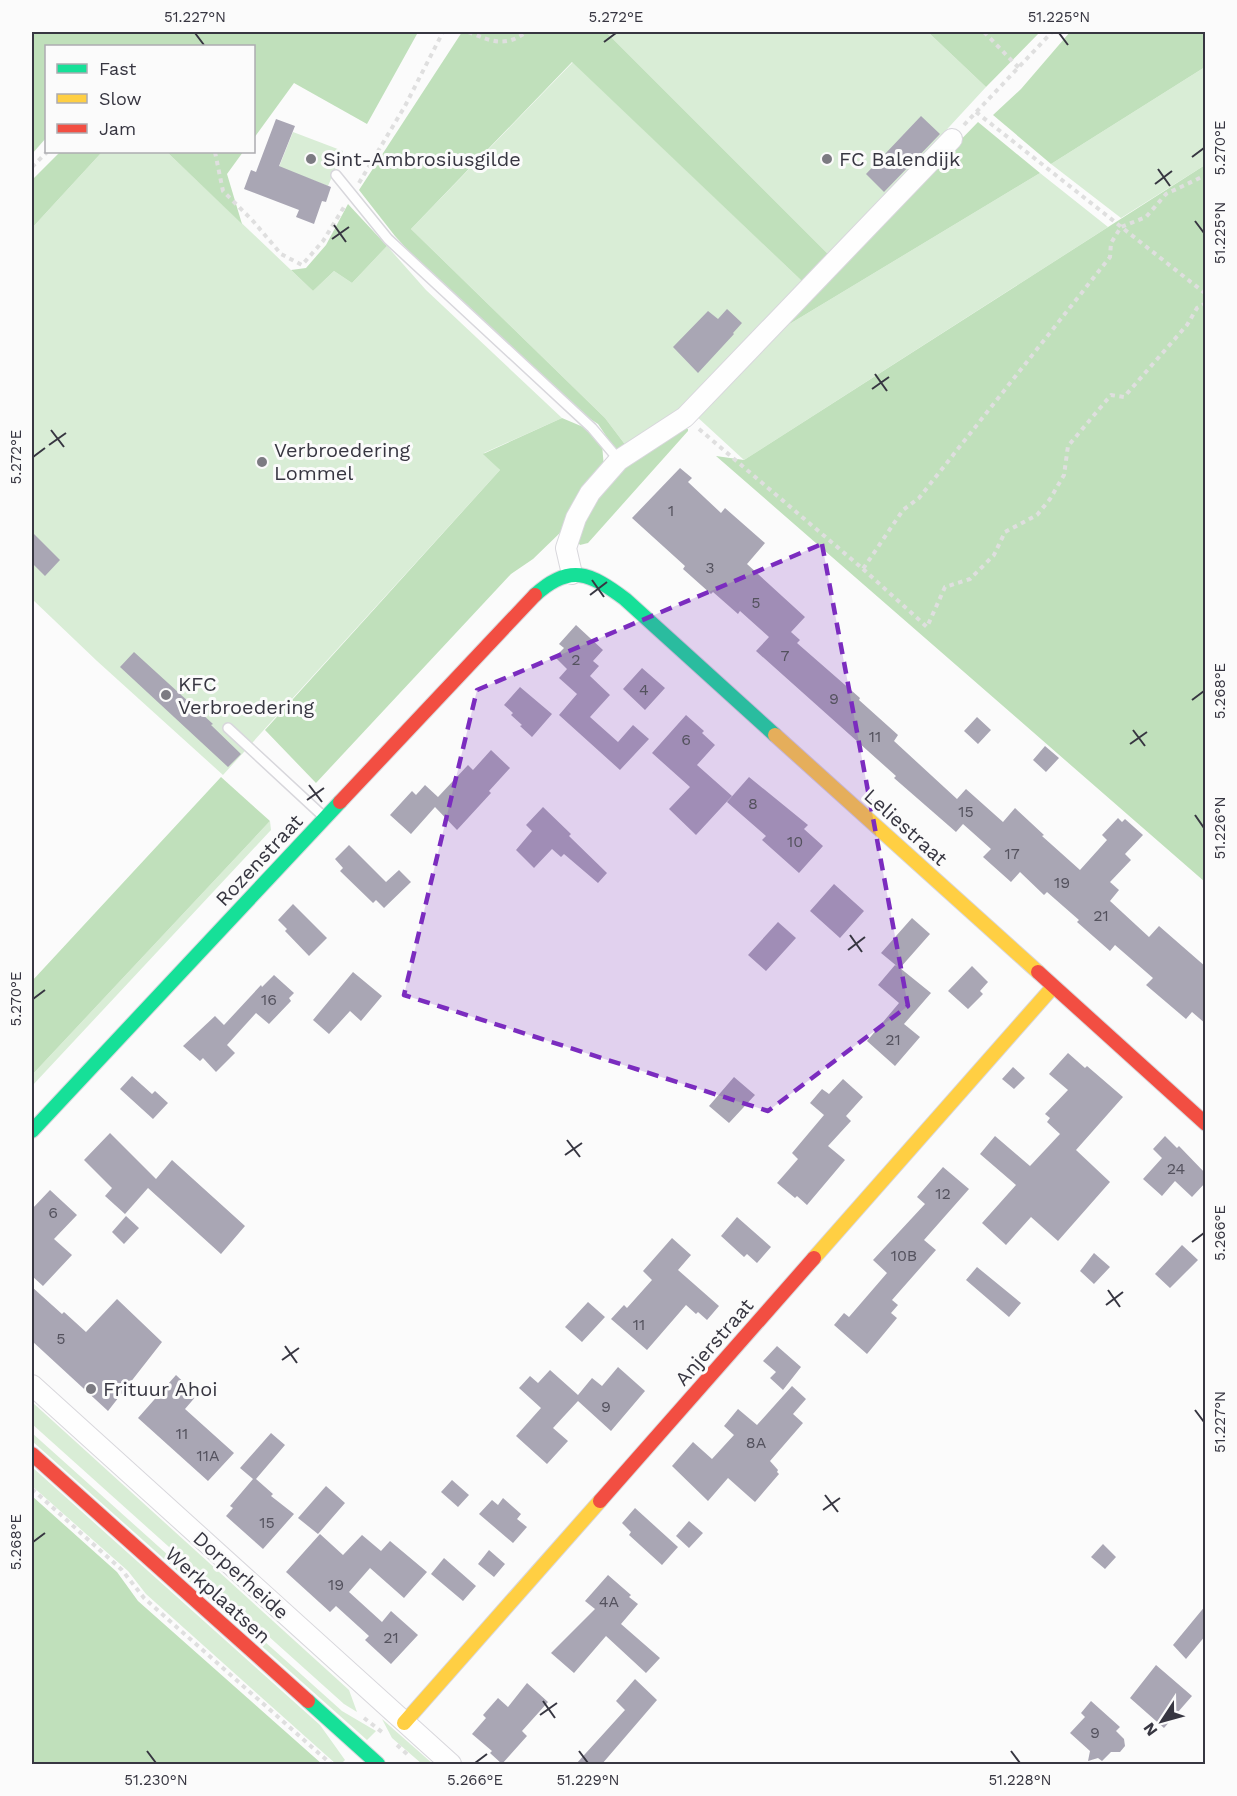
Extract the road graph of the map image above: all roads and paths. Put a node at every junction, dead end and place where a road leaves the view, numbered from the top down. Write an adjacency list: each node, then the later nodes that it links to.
1 (443, 32): 14 (path)
2 (468, 32): 3 (path)
3 (526, 32)
4 (984, 32): 6 (path)
5 (1052, 32): 6 (path)
6 (1019, 68): 7 (path)
7 (976, 112): 8 (path); 15 (path)
8 (952, 139): 18 (street)
9 (46, 153): 11 (path)
10 (215, 153): 14 (path)
11 (32, 167)
12 (1206, 175): 15 (path)
13 (336, 176): 14 (lane)
14 (352, 195): 19 (lane)
15 (1121, 227): 16 (path); 20 (path)
16 (1206, 294)
17 (1206, 303): 20 (path)
18 (685, 417): 19 (street); 20 (path)
19 (619, 460): 21 (street)
20 (863, 569)
21 (572, 574): 23 (street, Rozenstraat); 24 (street, Leliestraat)
22 (228, 728): 23 (lane)
23 (325, 817): 26 (street, Rozenstraat)
24 (1053, 987): 25 (street, Leliestraat); 30 (street, Anjerstraat)
25 (1206, 1124)
26 (32, 1131)
27 (32, 1385): 30 (street, Dorperheide)
28 (32, 1454): 32 (street, Werkplaatsen)
29 (32, 1489): 31 (path)
30 (404, 1723): 33 (street, Dorperheide)
31 (331, 1764)
32 (378, 1764)
33 (451, 1764)

